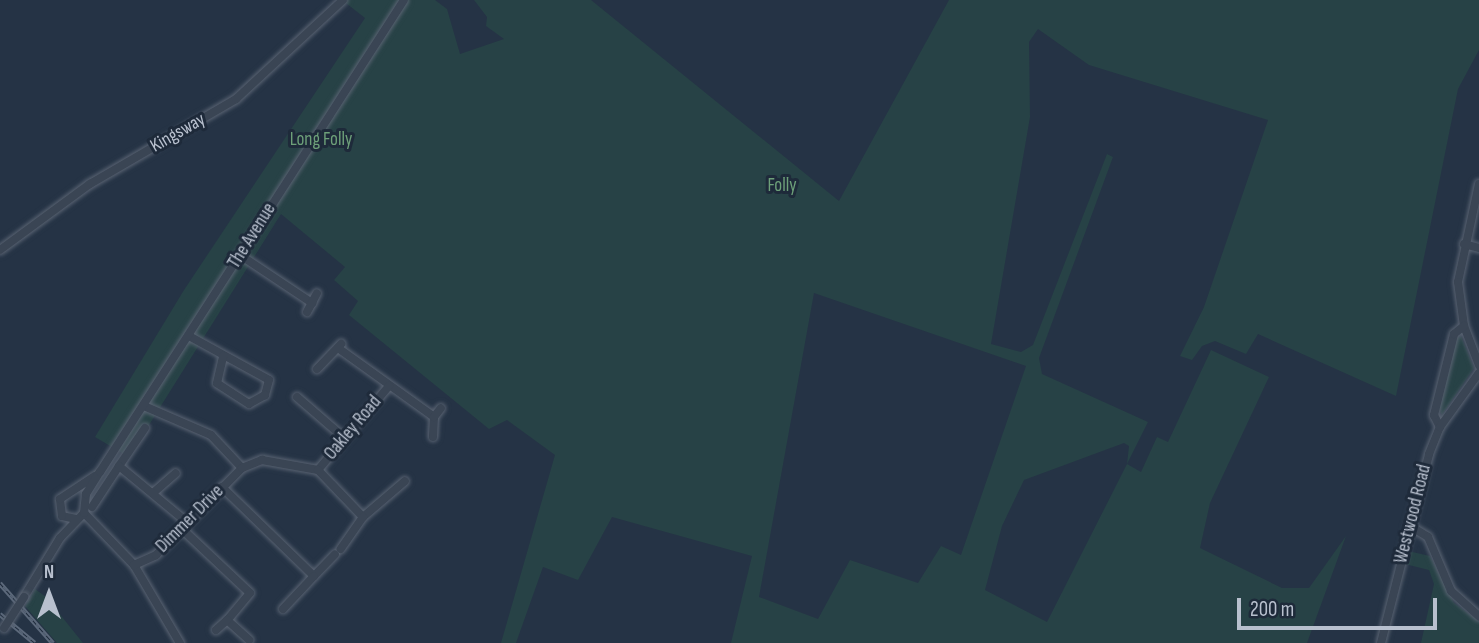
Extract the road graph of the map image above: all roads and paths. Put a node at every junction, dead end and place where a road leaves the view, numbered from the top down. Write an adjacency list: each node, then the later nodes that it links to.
1 (343, 0): 6 (street, Kingsway)
2 (404, 0): 7 (street, The Avenue)
3 (1479, 184): 4 (street)
4 (1464, 244): 5 (street); 11 (street)
5 (1479, 248)
6 (0, 250)
7 (240, 255): 9 (street); 12 (street, The Avenue)
8 (317, 293): 9 (street)
9 (312, 303): 10 (street)
10 (307, 312)
11 (1464, 326): 14 (street); 22 (street, Westwood Road)
12 (189, 336): 13 (street); 19 (street, The Avenue)
13 (223, 356): 13 (street)
14 (1479, 365)
15 (317, 369): 17 (street, Oakley Road)
16 (1479, 373): 22 (street, Westwood Road)
17 (389, 386): 21 (street, Oakley Road); 24 (street, Oakley Road)
18 (298, 397): 24 (street)
19 (144, 406): 27 (street); 29 (street, The Avenue)
20 (441, 408): 21 (street)
21 (434, 417): 25 (street)
22 (1440, 427): 41 (street, Westwood Road)
23 (145, 428): 26 (street)
24 (342, 436): 28 (street, Oakley Road)
25 (433, 437)
26 (119, 466): 34 (street); 36 (street)
27 (242, 468): 28 (street, Oakley Road); 32 (street, Dimmer Drive)
28 (318, 470): 38 (street, Oakley Road)
29 (100, 472): 33 (street, The Avenue); 35 (street, The Avenue)
30 (176, 473): 34 (street)
31 (405, 481): 38 (street)
32 (222, 487): 40 (street, Dimmer Drive); 44 (street)
33 (68, 493): 35 (street); 37 (street)
34 (153, 493): 40 (street)
35 (84, 500): 36 (street, The Avenue)
36 (88, 510): 39 (street); 43 (street)
37 (62, 516): 39 (street); 42 (street)
38 (363, 517): 44 (street)
39 (76, 519): 42 (street)
40 (185, 526): 43 (street, Dimmer Drive); 47 (street)
41 (1410, 526): 46 (street); 52 (street, Westwood Road)
42 (60, 538): 49 (street, bridge)
43 (134, 565): 51 (street)
44 (313, 576): 45 (street)
45 (283, 610)
46 (1479, 616)
47 (227, 620): 48 (street); 50 (street)
48 (216, 630)
49 (2, 631)
50 (249, 640)
51 (180, 643)
52 (1381, 643)

